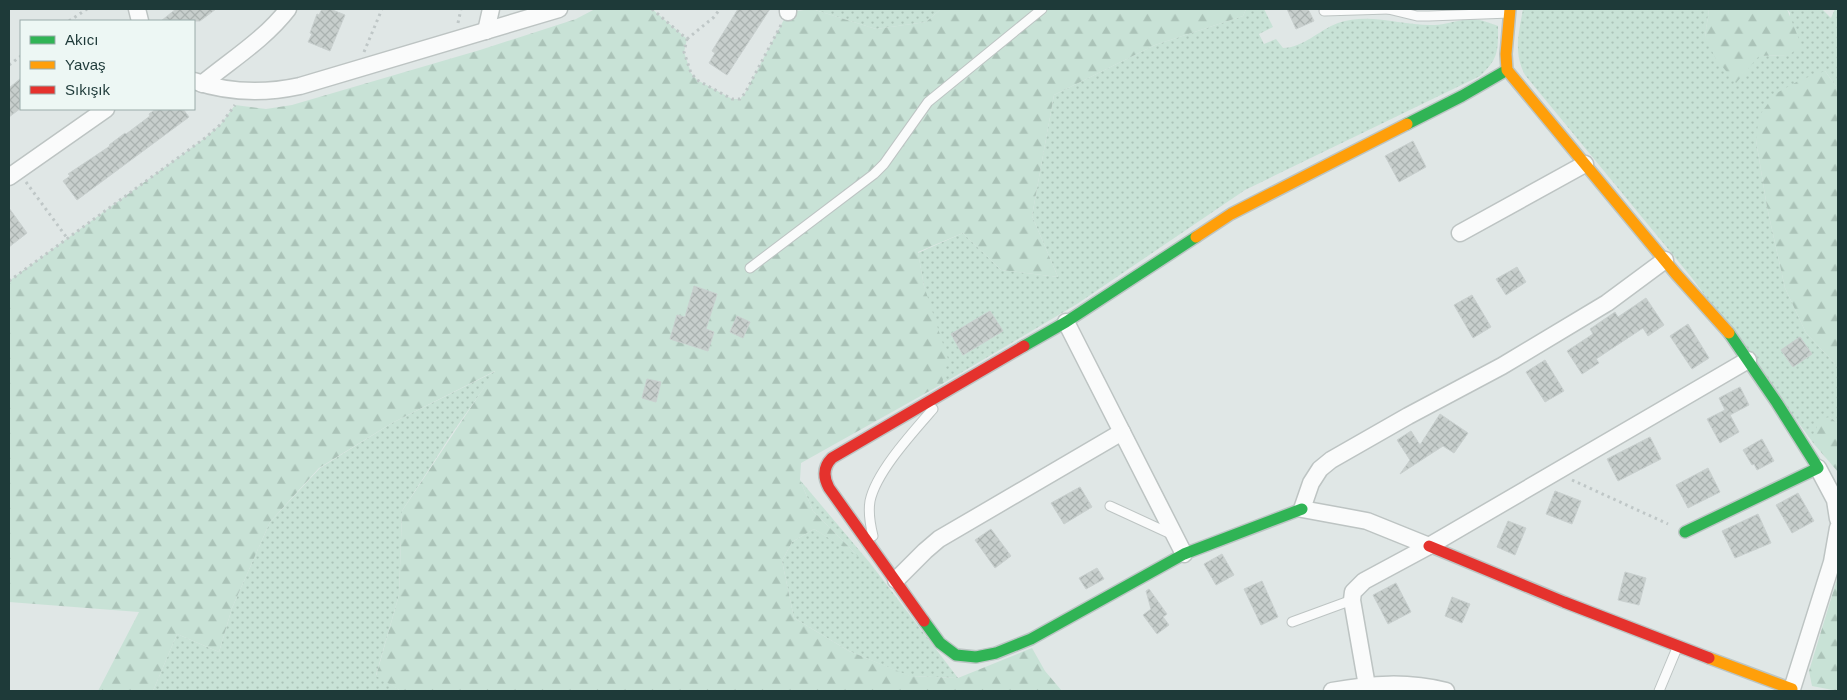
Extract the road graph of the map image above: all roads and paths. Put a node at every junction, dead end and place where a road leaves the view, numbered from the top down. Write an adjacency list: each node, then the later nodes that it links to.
1 (87, 9): 14 (path)
2 (288, 9): 22 (street)
3 (382, 9): 19 (path)
4 (461, 9): 15 (path)
5 (491, 9): 16 (street)
6 (559, 9): 16 (street)
7 (652, 9): 17 (path)
8 (720, 9): 17 (path)
9 (1042, 9): 30 (lane)
10 (1389, 9): 12 (lane); 13 (lane)
11 (788, 10): 17 (path)
12 (1324, 10)
13 (1510, 11): 21 (street)
14 (70, 20)
15 (456, 29)
16 (486, 31): 23 (street)
17 (687, 39)
18 (20, 57): 20 (path)
19 (362, 57)
20 (9, 65)
21 (1507, 70): 25 (street); 32 (street)
22 (198, 82): 23 (street)
23 (244, 92): 28 (path)
24 (105, 110): 26 (street)
25 (1585, 164): 27 (street); 29 (street)
26 (13, 174): 28 (path)
27 (1460, 233)
28 (67, 238): 31 (path)
29 (1665, 260): 33 (street); 39 (street)
30 (750, 268)
31 (9, 281)
32 (1066, 322): 34 (street); 35 (street)
33 (1748, 360): 36 (street); 37 (street)
34 (947, 392): 45 (lane); 45 (street)
35 (1122, 432): 43 (street); 47 (street)
36 (1818, 468): 40 (street); 42 (street)
37 (1555, 473): 42 (path); 44 (street)
38 (1110, 506): 43 (lane)
39 (1302, 509): 44 (street); 46 (street)
40 (1838, 519)
41 (1838, 528): 53 (street)
42 (1685, 532)
43 (1175, 536): 46 (street)
44 (1429, 546): 48 (street); 50 (street)
45 (876, 553): 47 (street)
46 (1184, 554): 47 (street)
47 (896, 580)
48 (1352, 600): 49 (lane); 51 (street)
49 (1292, 622)
50 (1677, 647): 53 (street); 56 (lane)
51 (1367, 686): 52 (street); 54 (street)
52 (1426, 689): 55 (street)
53 (1792, 690)
54 (1332, 691)
55 (1446, 691)
56 (1659, 691)

